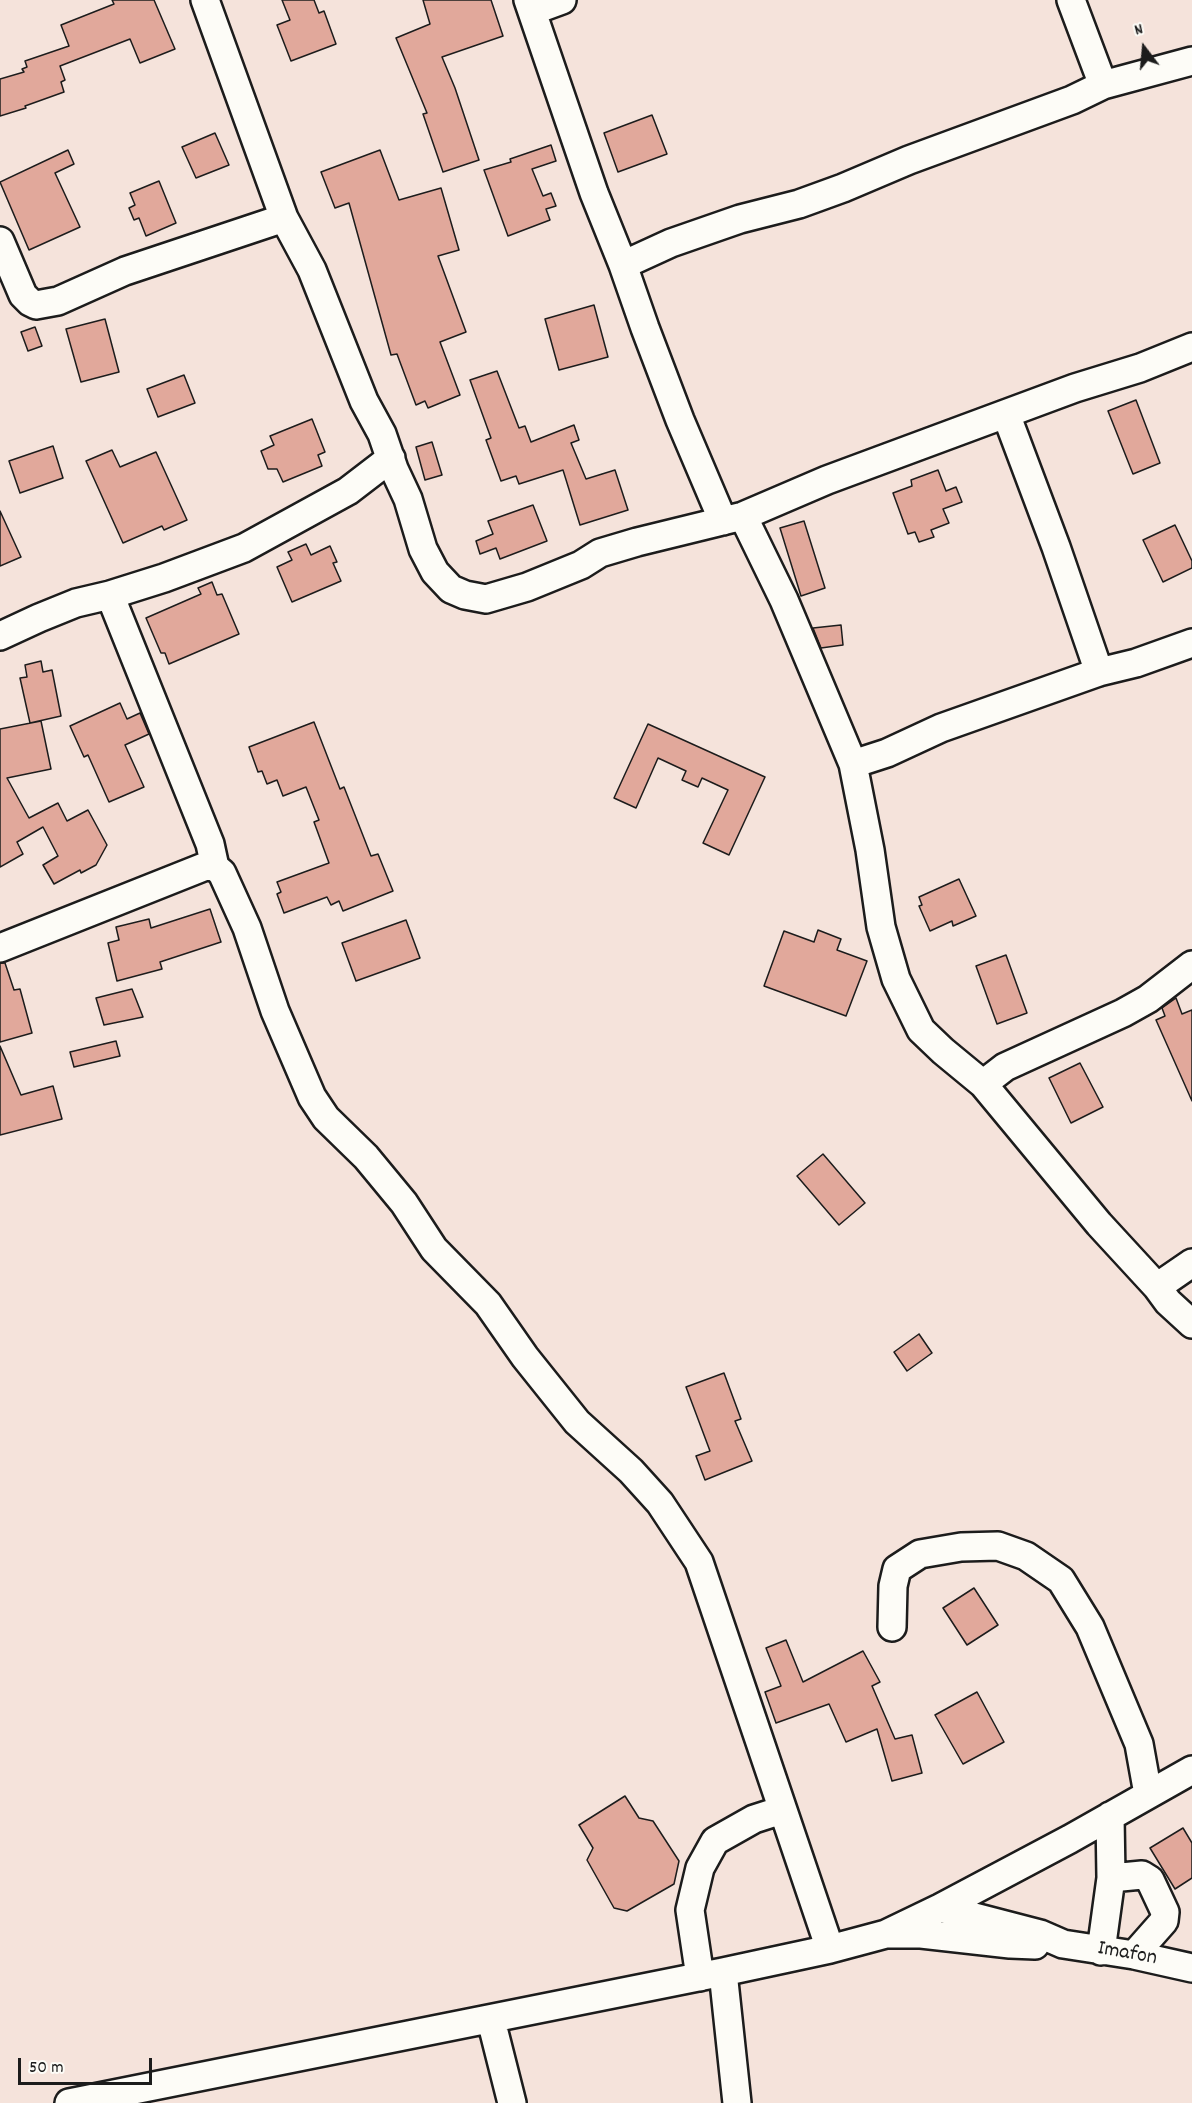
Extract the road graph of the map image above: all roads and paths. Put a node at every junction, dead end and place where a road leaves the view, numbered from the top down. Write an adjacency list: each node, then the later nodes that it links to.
1 (205, 0): 7 (street)
2 (562, 0): 4 (street)
3 (1071, 0): 6 (street)
4 (530, 6): 9 (street)
5 (1192, 61): 6 (street)
6 (1103, 85): 9 (street)
7 (284, 218): 8 (street); 12 (street)
8 (0, 241)
9 (623, 265): 13 (street)
10 (1192, 347): 11 (street)
11 (1006, 414): 13 (street); 17 (street)
12 (391, 458): 13 (street); 14 (street)
13 (733, 518): 18 (street)
14 (110, 595): 15 (street); 19 (street)
15 (0, 636)
16 (1192, 644): 17 (street)
17 (1099, 672): 18 (street)
18 (853, 764): 22 (street)
19 (215, 867): 20 (street); 29 (street)
20 (0, 948)
21 (1192, 965): 22 (street)
22 (983, 1084): 24 (street)
23 (1192, 1263): 24 (street)
24 (1156, 1287): 25 (street)
25 (1192, 1324)
26 (892, 1627): 28 (street)
27 (1192, 1770): 28 (street)
28 (1148, 1794): 30 (street)
29 (782, 1810): 35 (street); 39 (street)
30 (1110, 1816): 31 (street); 32 (street)
31 (1111, 1878): 36 (street); 37 (street)
32 (940, 1908): 33 (street); 34 (street)
33 (886, 1934): 34 (street); 35 (street)
34 (1063, 1944): 36 (street, Imafon)
35 (830, 1949): 39 (street)
36 (1101, 1951): 37 (street, Imafon)
37 (1134, 1955): 38 (street, Imafon)
38 (1192, 1968)
39 (711, 1975): 40 (street); 43 (street)
40 (492, 2020): 41 (street); 42 (street)
41 (69, 2103)
42 (512, 2103)
43 (737, 2103)

